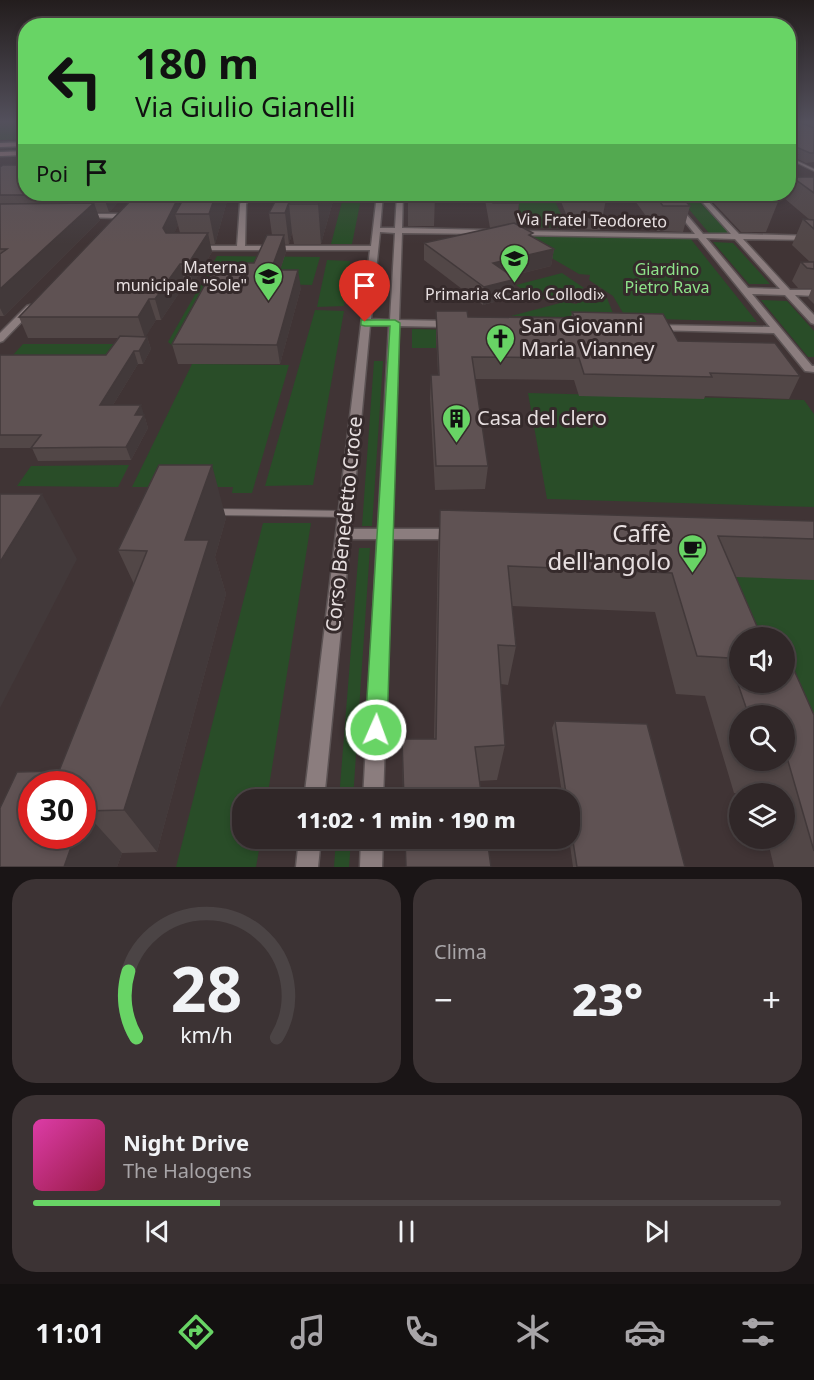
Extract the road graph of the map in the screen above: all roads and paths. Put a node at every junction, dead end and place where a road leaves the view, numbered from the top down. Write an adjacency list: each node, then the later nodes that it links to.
1 (798, 162): 4 (lane)
2 (796, 166): 4 (lane)
3 (18, 170): 7 (street)
4 (814, 170)
5 (796, 180): 6 (main road)
6 (814, 182)
7 (0, 183)
8 (245, 201): 25 (street)
9 (379, 201): 17 (street, Corso Benedetto Croce)
10 (400, 201): 18 (street, Corso Benedetto Croce)
11 (672, 201): 21 (street)
12 (705, 201): 22 (street)
13 (125, 208): 15 (street)
14 (73, 216): 15 (street)
15 (118, 216): 16 (street)
16 (105, 229)
17 (375, 230): 18 (street, Via Fratel Teodoreto); 26 (street, Corso Benedetto Croce)
18 (399, 231): 19 (street, Via Fratel Teodoreto); 33 (street, Corso Benedetto Croce)
19 (501, 232)
20 (513, 232): 21 (street, Via Fratel Teodoreto)
21 (702, 236): 22 (street, Via Fratel Teodoreto); 27 (street)
22 (737, 236): 23 (street, Via Fratel Teodoreto); 28 (street)
23 (814, 238)
24 (184, 248): 25 (street)
25 (241, 248): 26 (street)
26 (373, 248): 32 (street, Corso Benedetto Croce)
27 (747, 291): 28 (street); 36 (street)
28 (789, 293): 29 (street); 31 (street)
29 (814, 293)
30 (38, 300): 37 (street)
31 (814, 321)
32 (365, 322): 33 (street); 40 (street, Corso Benedetto Croce)
33 (395, 323): 34 (street); 41 (street, Corso Benedetto Croce)
34 (461, 324)
35 (641, 327): 36 (street)
36 (778, 330): 38 (street)
37 (0, 339)
38 (811, 369)
39 (216, 512): 40 (lane)
40 (345, 514): 42 (street, Corso Benedetto Croce)
41 (383, 533): 42 (street); 43 (street); 45 (street, Corso Benedetto Croce)
42 (342, 534): 44 (street, Corso Benedetto Croce)
43 (471, 534)
44 (315, 789)
45 (373, 789)
46 (309, 849): 48 (street)
47 (372, 849): 49 (street)
48 (307, 867)
49 (371, 867)

